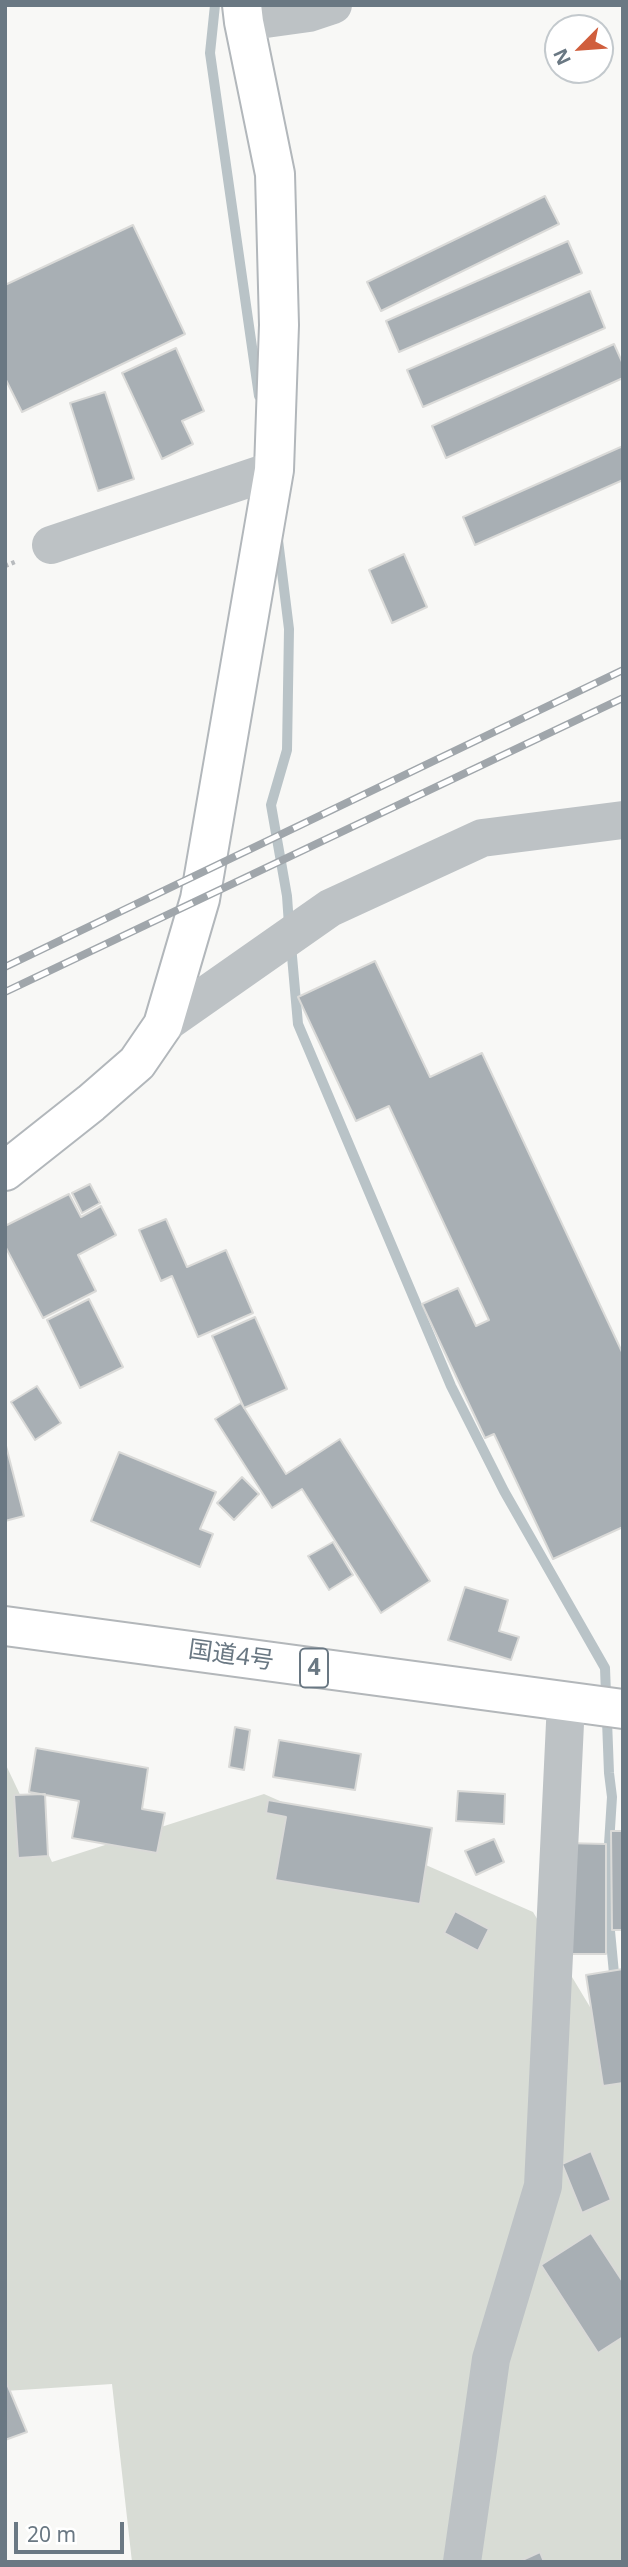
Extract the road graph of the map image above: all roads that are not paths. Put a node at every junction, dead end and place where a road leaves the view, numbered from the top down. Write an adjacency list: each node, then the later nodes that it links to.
1 (333, 5): 2 (street)
2 (243, 14): 3 (main road)
3 (274, 470): 4 (street); 6 (main road)
4 (51, 545)
5 (623, 820): 6 (street)
6 (163, 1025): 7 (main road)
7 (5, 1171)
8 (5, 1626): 9 (main road, 国道4号 / 4)
9 (566, 1702): 10 (main road, 国道4号 / 4); 11 (street)
10 (623, 1709)
11 (462, 2562)

